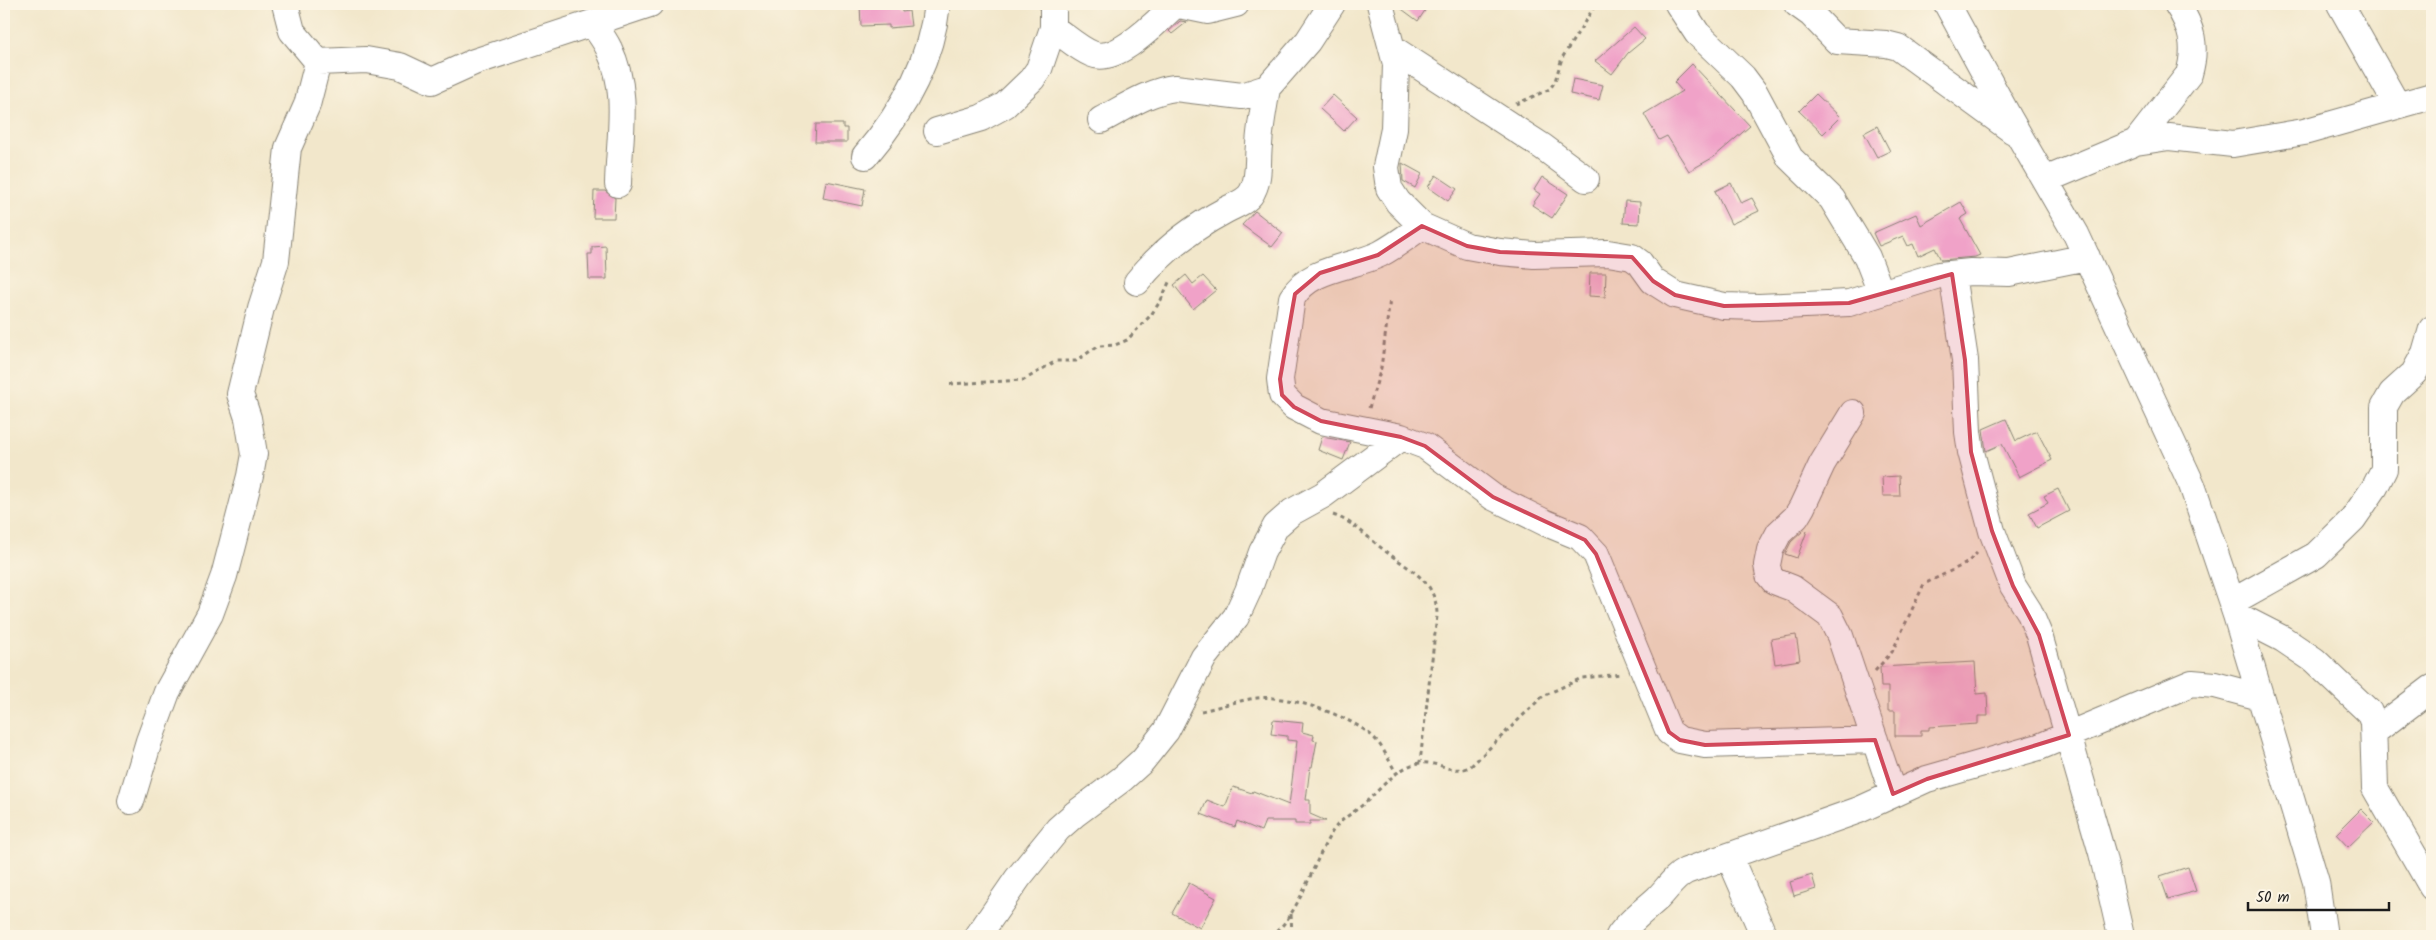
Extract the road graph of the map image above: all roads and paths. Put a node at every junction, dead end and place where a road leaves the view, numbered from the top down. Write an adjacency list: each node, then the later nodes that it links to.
1 (286, 4): 17 (street)
2 (650, 4): 15 (street)
3 (937, 4): 26 (street)
4 (1175, 4): 5 (street); 14 (street)
5 (1236, 4)
6 (1332, 4): 18 (street)
7 (1380, 4): 16 (street)
8 (1596, 4): 21 (path)
9 (1678, 4): 35 (street)
10 (1797, 4): 24 (street)
11 (1947, 4): 24 (street)
12 (2340, 4): 20 (street)
13 (2186, 9): 25 (street)
14 (1053, 16): 23 (street)
15 (592, 22): 17 (street); 29 (street)
16 (1393, 49): 21 (street); 30 (street)
17 (318, 62): 56 (street)
18 (1267, 88): 22 (street); 34 (street)
19 (2432, 96): 20 (street)
20 (2397, 105): 25 (street)
21 (1490, 114): 27 (street)
22 (1101, 120)
23 (937, 131)
24 (2018, 134): 28 (street)
25 (2136, 142): 28 (street)
26 (865, 156)
27 (1586, 179)
28 (2045, 180): 31 (street)
29 (618, 184)
30 (1422, 226): 35 (street); 40 (street)
31 (2086, 257): 32 (street); 44 (street)
32 (1952, 274): 35 (street); 43 (street)
33 (1172, 276): 38 (path)
34 (1137, 282)
35 (1881, 293)
36 (1390, 299): 40 (path)
37 (2432, 329): 44 (street)
38 (950, 384)
39 (1853, 413): 47 (street)
40 (1363, 430): 41 (street)
41 (1400, 437): 42 (street); 45 (street)
42 (1304, 507): 49 (street); 53 (path)
43 (1992, 532): 47 (path); 51 (street)
44 (2234, 609): 48 (street); 50 (street)
45 (1645, 672): 52 (street); 53 (path)
46 (2432, 688): 50 (street)
47 (1858, 691): 52 (street)
48 (2260, 697): 51 (street); 66 (street)
49 (1174, 718): 54 (path); 60 (street)
50 (2374, 732): 58 (street)
51 (2069, 735): 55 (street); 65 (street)
52 (1875, 740): 55 (street)
53 (1420, 762): 54 (path)
54 (1397, 774): 59 (path)
55 (1894, 794): 57 (street)
56 (131, 801)
57 (1730, 856): 63 (street); 64 (street)
58 (2432, 888)
59 (1291, 914): 61 (path); 62 (path)
60 (978, 936)
61 (1270, 936)
62 (1292, 936)
63 (1619, 936)
64 (1764, 936)
65 (2121, 936)
66 (2324, 936)

